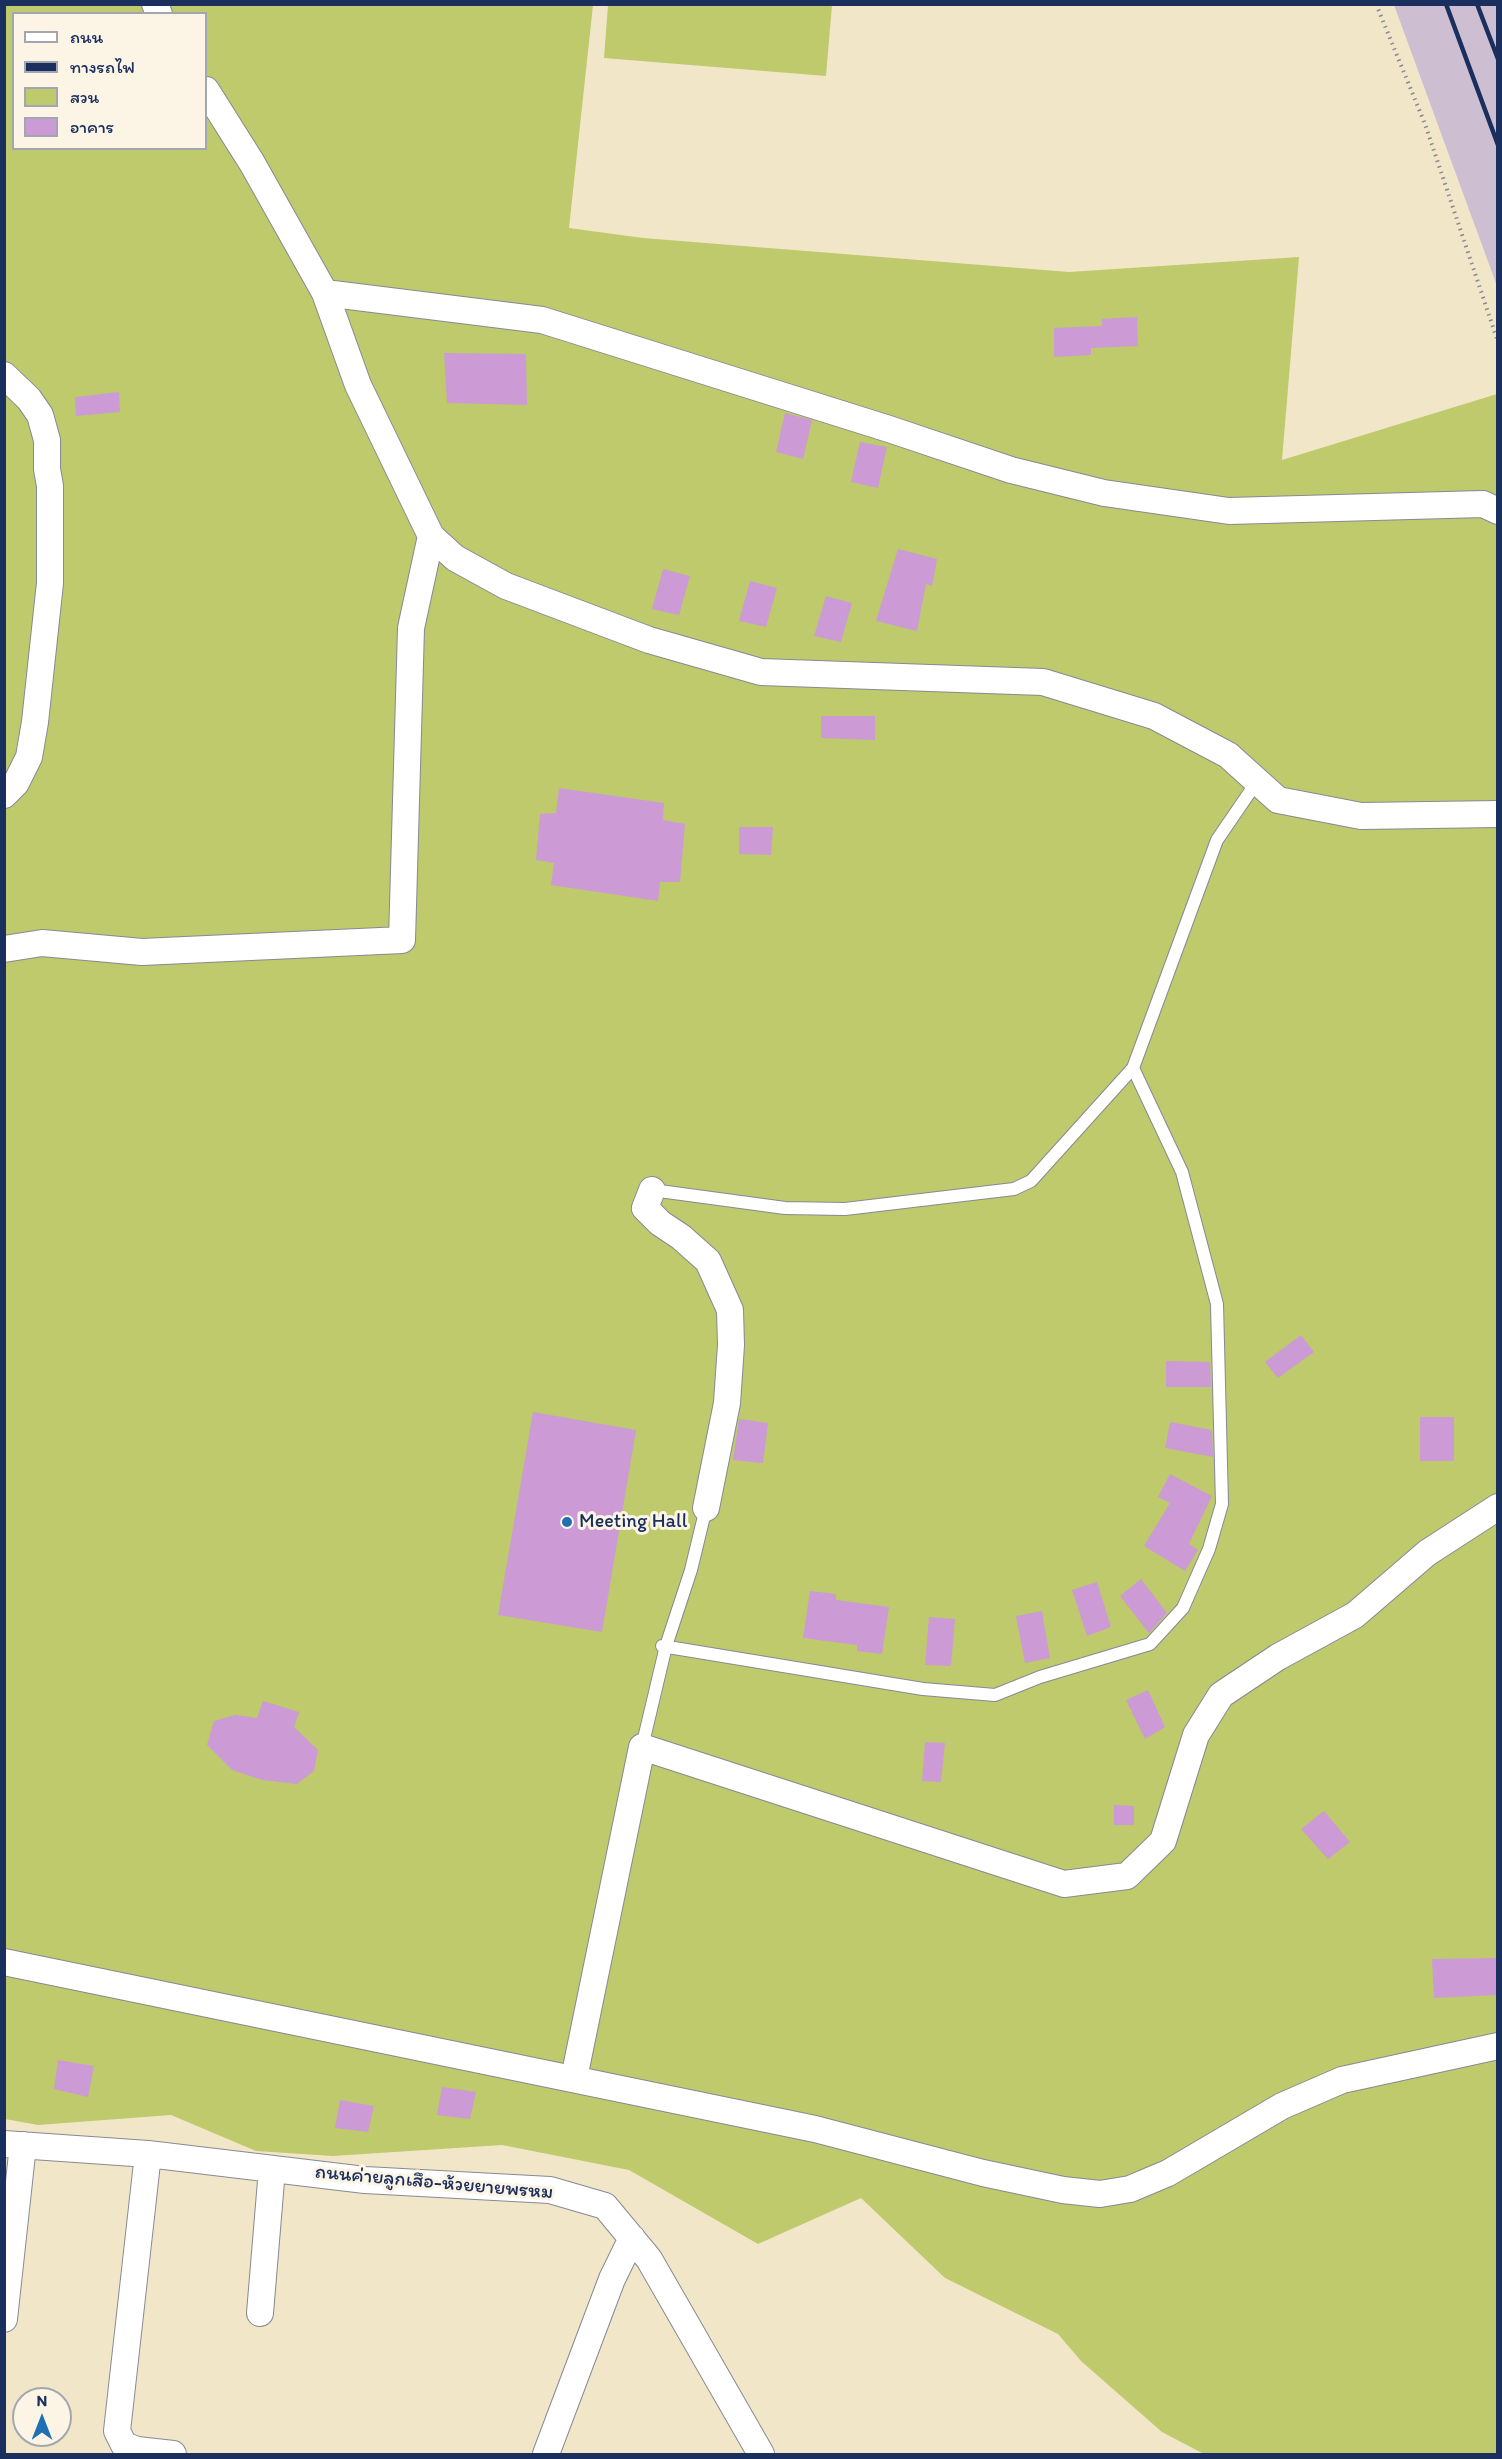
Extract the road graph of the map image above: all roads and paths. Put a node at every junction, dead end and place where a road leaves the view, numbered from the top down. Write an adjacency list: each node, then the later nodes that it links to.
1 (1376, 4): 4 (path)
2 (207, 92): 3 (street)
3 (325, 293): 6 (street); 7 (street)
4 (1497, 342)
5 (4, 375): 9 (street)
6 (1497, 511)
7 (431, 536): 8 (street); 11 (street)
8 (1256, 783): 10 (street); 12 (lane)
9 (4, 795)
10 (1497, 814)
11 (4, 949)
12 (1133, 1068): 13 (lane); 16 (lane)
13 (651, 1190): 15 (street)
14 (1497, 1507): 17 (street)
15 (706, 1508): 16 (lane)
16 (664, 1646): 17 (lane)
17 (642, 1747): 20 (street)
18 (4, 1962): 20 (street)
19 (1497, 2046): 20 (street)
20 (574, 2078)
21 (14, 2145): 22 (street, ถนนค่ายลูกเสึอ-ห้วยยายพรหม); 26 (street)
22 (147, 2154): 23 (street, ถนนค่ายลูกเสึอ-ห้วยยายพรหม); 27 (street)
23 (272, 2169): 24 (street, ถนนค่ายลูกเสึอ-ห้วยยายพรหม); 25 (street)
24 (632, 2238): 28 (street); 29 (street, ถนนค่ายลูกเสึอ-ห้วยยายพรหม)
25 (260, 2313)
26 (4, 2319)
27 (173, 2454)
28 (546, 2454)
29 (761, 2454)

